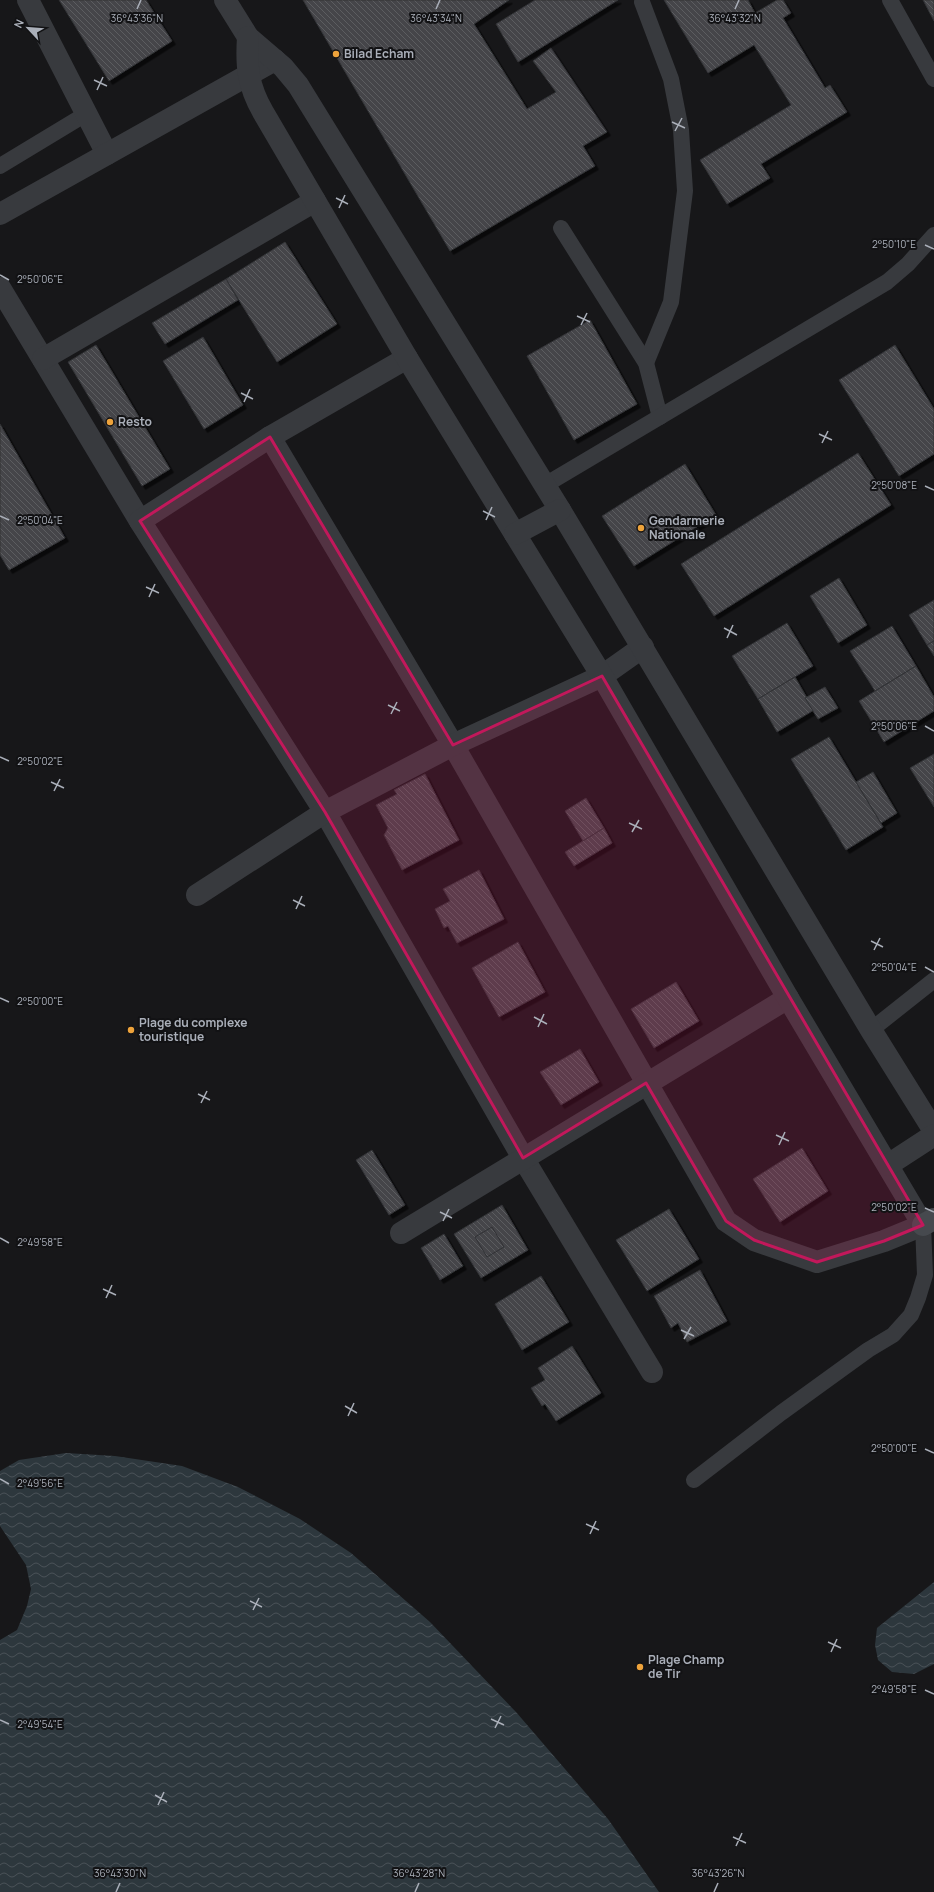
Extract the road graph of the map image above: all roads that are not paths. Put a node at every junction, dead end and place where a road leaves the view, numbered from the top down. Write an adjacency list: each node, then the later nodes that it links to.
1 (28, 0): 9 (street)
2 (225, 0): 5 (street)
3 (890, 0): 8 (lane)
4 (642, 2): 19 (lane)
5 (248, 37): 6 (street); 7 (street)
6 (275, 60): 7 (street); 22 (street)
7 (248, 76): 10 (street); 12 (street)
8 (934, 79)
9 (86, 114): 10 (street); 11 (lane)
10 (107, 154): 13 (street)
11 (0, 166)
12 (314, 202): 17 (street); 18 (street)
13 (0, 214)
14 (561, 228): 19 (lane)
15 (934, 235): 20 (lane)
16 (0, 288): 18 (street)
17 (407, 358): 21 (street); 25 (street)
18 (43, 360): 24 (street)
19 (646, 363): 20 (lane)
20 (660, 417): 22 (lane)
21 (270, 437): 24 (street); 28 (street)
22 (545, 485): 23 (street)
23 (560, 510): 25 (street); 26 (street)
24 (140, 521): 29 (street)
25 (515, 534): 27 (street)
26 (643, 647): 27 (street); 33 (street)
27 (602, 676): 28 (street); 32 (street)
28 (453, 745): 29 (street); 34 (street)
29 (325, 812): 30 (street); 37 (street)
30 (197, 896)
31 (934, 980): 33 (lane)
32 (788, 998): 34 (street); 38 (street)
33 (871, 1030): 35 (street)
34 (646, 1083): 37 (street); 39 (street)
35 (934, 1131)
36 (934, 1136): 38 (street)
37 (523, 1158): 40 (street); 41 (street)
38 (888, 1165): 39 (street)
39 (928, 1222): 42 (lane)
40 (401, 1233)
41 (652, 1372)
42 (694, 1480)

